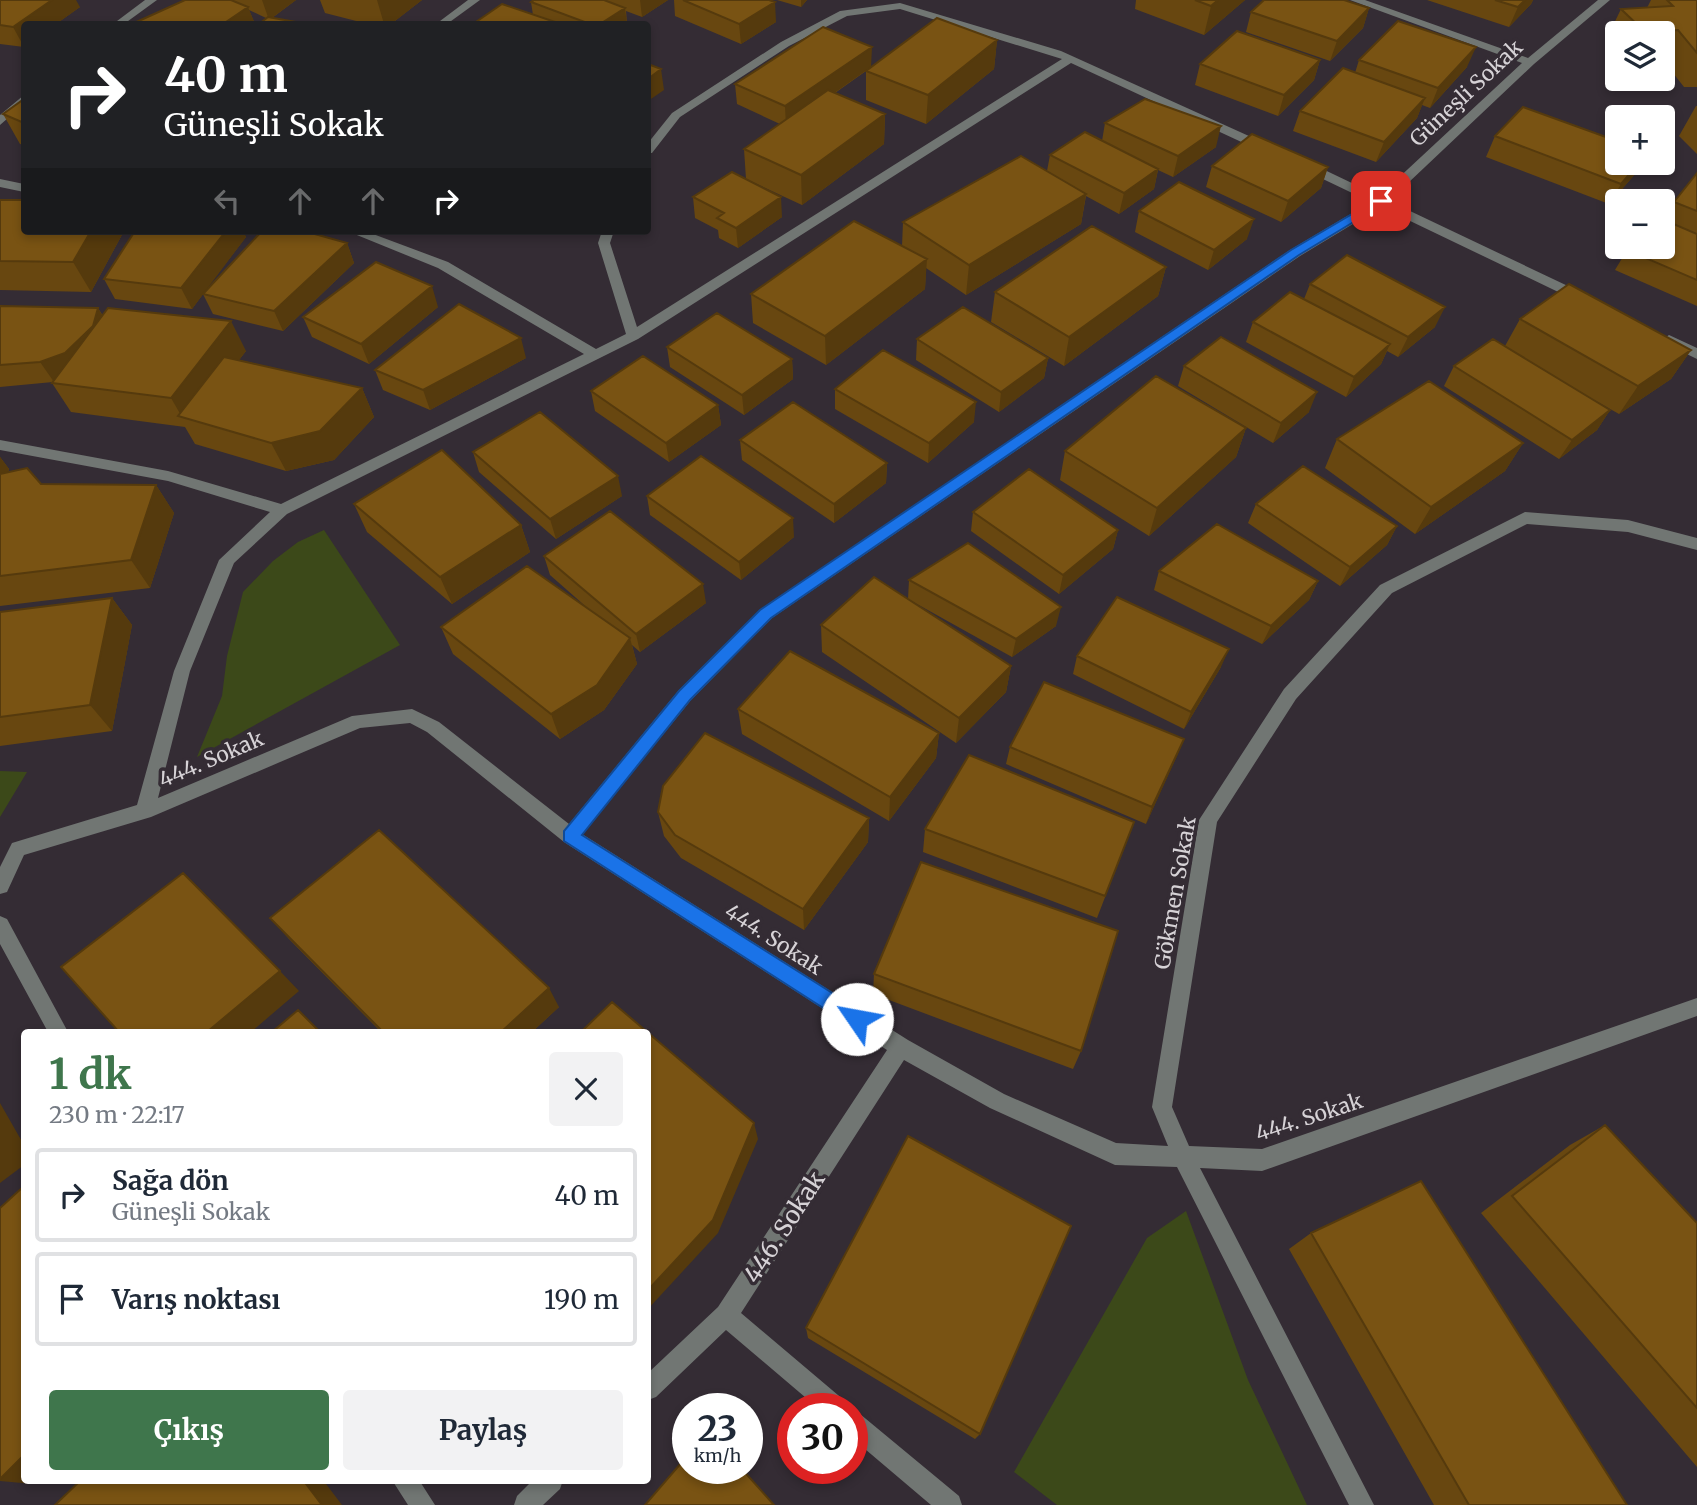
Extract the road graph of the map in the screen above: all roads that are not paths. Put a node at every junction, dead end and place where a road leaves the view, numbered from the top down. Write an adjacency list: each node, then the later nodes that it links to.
1 (152, 0): 5 (street)
2 (475, 0): 6 (street)
3 (1355, 0): 8 (street)
4 (1605, 0): 8 (street, Güneşli Sokak)
5 (122, 21)
6 (445, 21)
7 (1070, 59): 11 (street); 14 (street); 18 (street)
8 (1530, 62): 14 (street, Güneşli Sokak)
9 (21, 101): 10 (street)
10 (1, 118)
11 (651, 146)
12 (0, 183): 13 (street)
13 (21, 187)
14 (1381, 201): 17 (street); 26 (street, Güneşli Sokak)
15 (364, 235): 21 (street)
16 (607, 235): 18 (street)
17 (1600, 307)
18 (633, 336): 21 (street)
19 (1661, 336): 20 (street)
20 (1697, 354)
21 (596, 355): 23 (street)
22 (0, 445): 23 (street)
23 (282, 510): 25 (street)
24 (1697, 544): 32 (street, Gökmen Sokak)
25 (145, 811): 26 (street, 444. Sokak); 27 (street, 444. Sokak)
26 (570, 836): 31 (street, 444. Sokak)
27 (0, 886)
28 (0, 925): 30 (street)
29 (1697, 1007): 32 (street, 444. Sokak)
30 (56, 1029)
31 (901, 1048): 32 (street, 444. Sokak); 33 (street, 446. Sokak)
32 (1183, 1157): 42 (street, Gökmen Sokak)
33 (726, 1315): 34 (street, 446. Sokak); 35 (street)
34 (651, 1387)
35 (818, 1393)
36 (868, 1436): 41 (street)
37 (407, 1484): 39 (street)
38 (547, 1484): 40 (street)
39 (423, 1505)
40 (526, 1505)
41 (950, 1505)
42 (1362, 1505)

